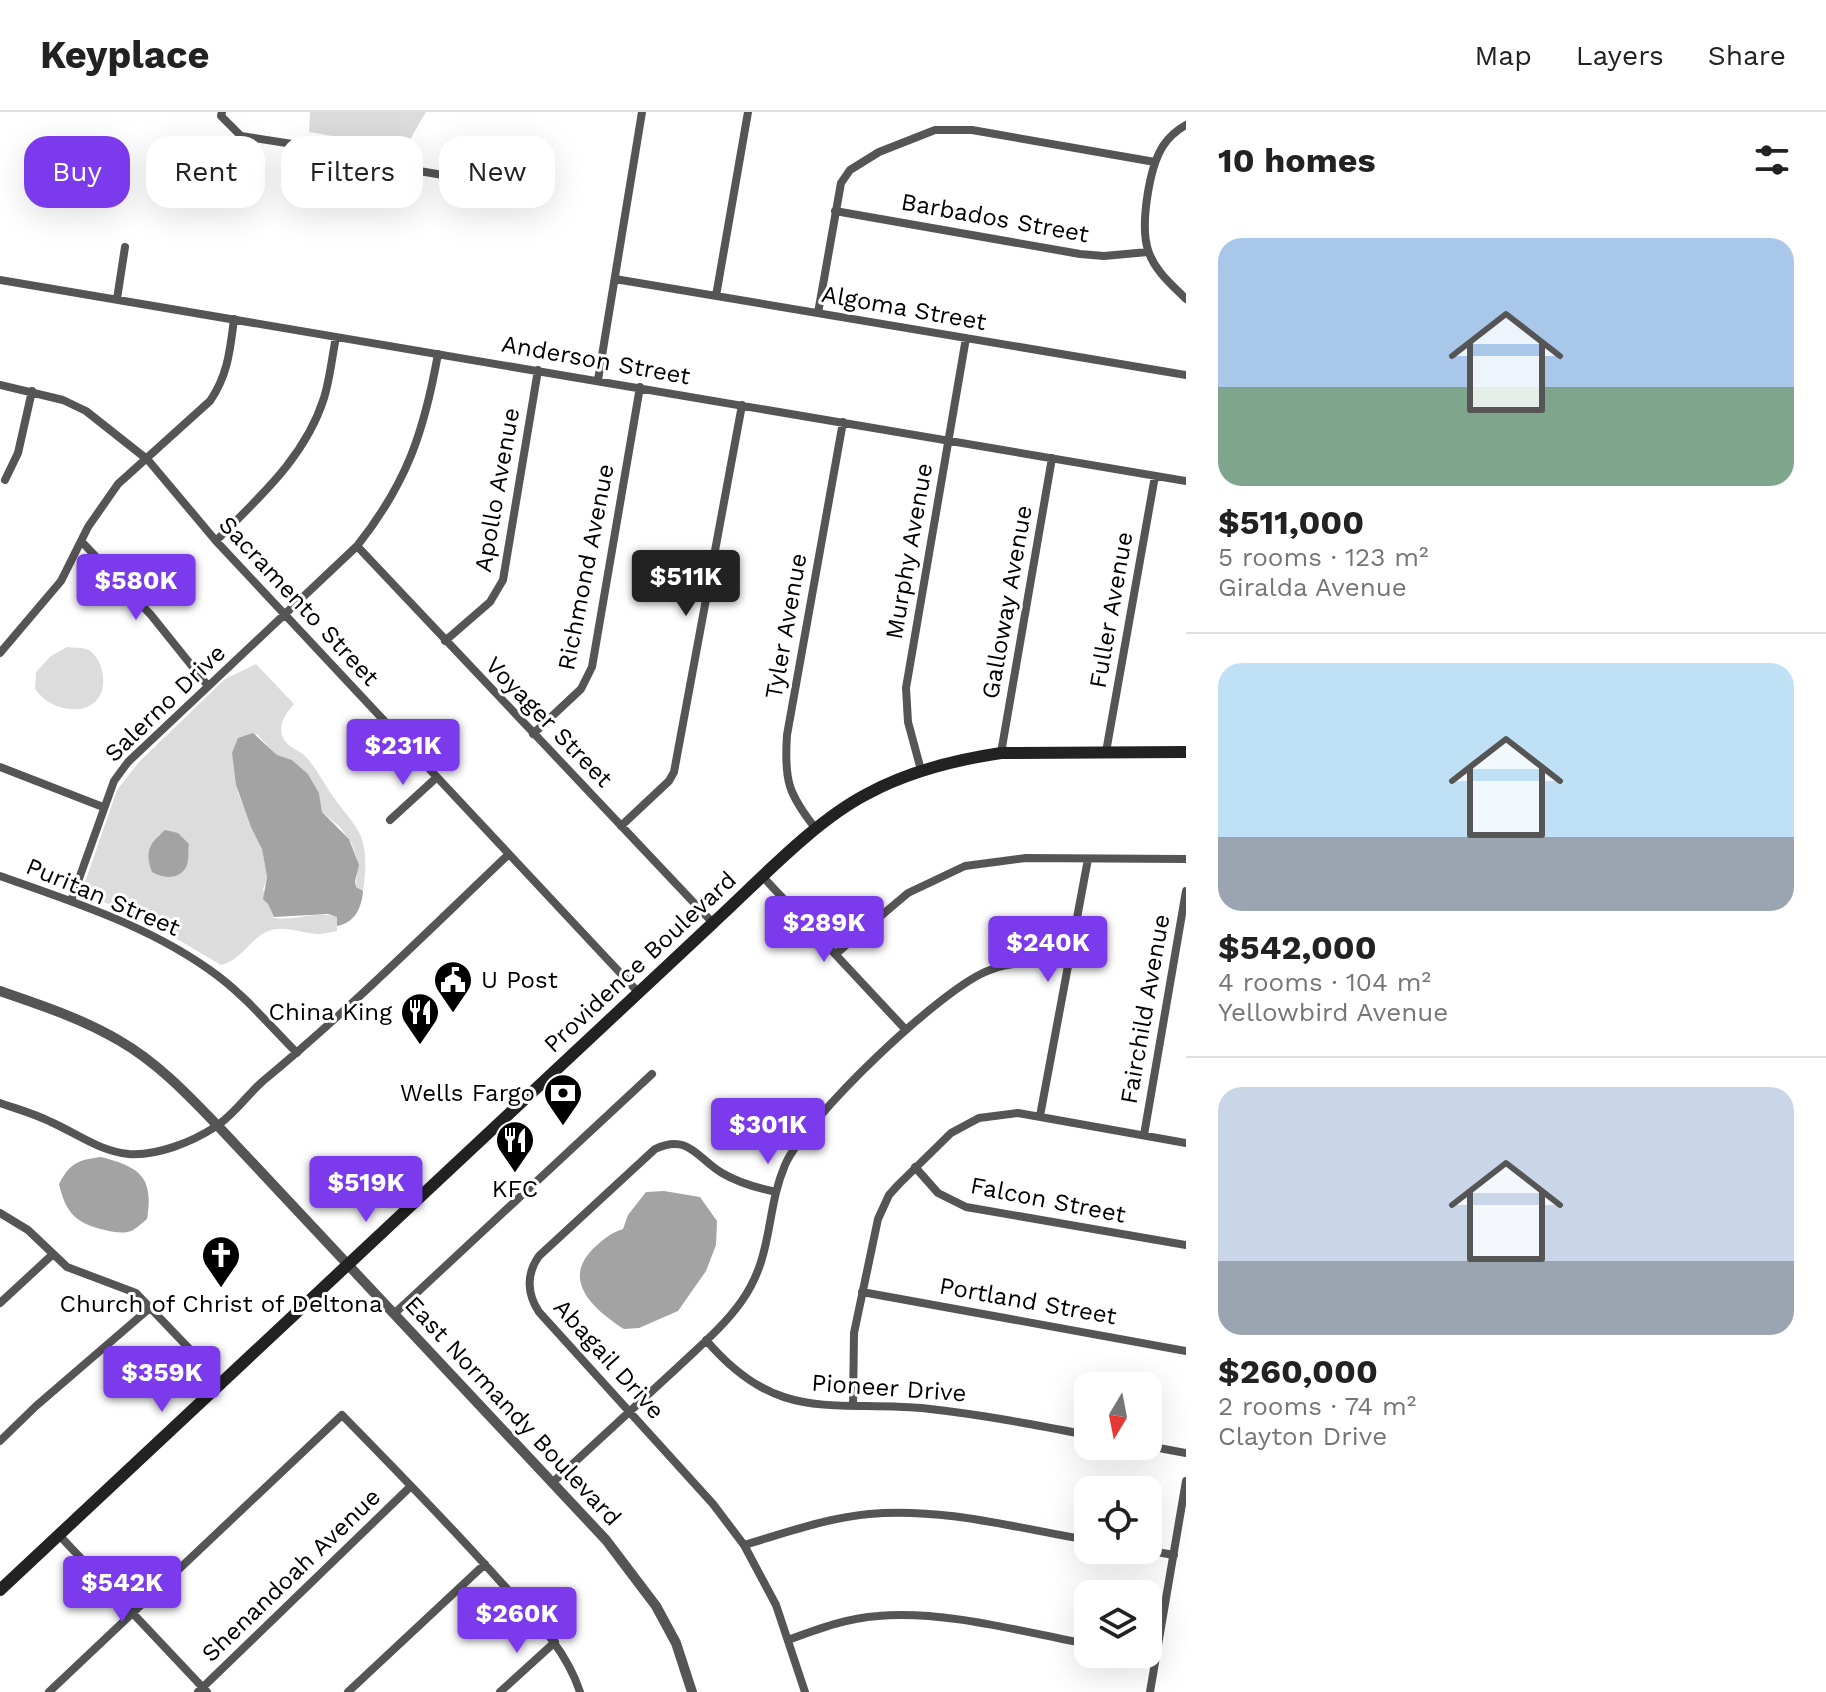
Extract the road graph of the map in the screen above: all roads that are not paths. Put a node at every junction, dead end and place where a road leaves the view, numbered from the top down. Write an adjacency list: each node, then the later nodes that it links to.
1 (642, 112): 10 (street)
2 (748, 112): 12 (street)
3 (221, 114): 6 (street)
4 (1186, 125): 5 (street)
5 (1155, 162): 7 (street); 9 (street)
6 (439, 174)
7 (835, 211): 9 (street, Barbados Street); 15 (street)
8 (125, 247): 13 (street)
9 (1148, 252): 14 (street)
10 (615, 279): 12 (street, Algoma Street); 22 (street)
11 (0, 280): 13 (street, Anderson Street)
12 (716, 296): 15 (street, Algoma Street)
13 (117, 299): 16 (street, Anderson Street)
14 (1186, 299)
15 (818, 313): 18 (street, Algoma Street)
16 (234, 319): 17 (street, Anderson Street); 30 (street)
17 (336, 337): 19 (street, Anderson Street); 34 (street)
18 (966, 338): 21 (street, Algoma Street); 28 (street, Murphy Avenue)
19 (438, 354): 20 (street, Anderson Street); 36 (street, Salerno Drive)
20 (538, 370): 22 (street, Anderson Street); 38 (street, Apollo Avenue)
21 (1186, 375)
22 (598, 380): 24 (street, Anderson Street)
23 (0, 385): 25 (street, Sacramento Street)
24 (640, 387): 26 (street, Anderson Street); 41 (street, Richmond Avenue)
25 (32, 391): 30 (street, Sacramento Street); 32 (street)
26 (742, 405): 27 (street, Anderson Street); 50 (street)
27 (843, 422): 28 (street, Anderson Street); 51 (street, Tyler Avenue)
28 (949, 440): 29 (street, Anderson Street); 46 (street, Murphy Avenue)
29 (1052, 458): 31 (street, Anderson Street); 44 (street, Galloway Avenue)
30 (148, 460): 34 (street, Sacramento Street); 35 (street)
31 (1155, 476): 33 (street, Anderson Street); 42 (street, Fuller Avenue)
32 (5, 480)
33 (1186, 481)
34 (216, 541): 37 (street, Sacramento Street)
35 (82, 542): 39 (street); 40 (street)
36 (357, 546): 37 (street, Salerno Drive); 38 (street, Voyager Street)
37 (284, 615): 40 (street, Salerno Drive); 47 (street, Sacramento Street)
38 (445, 641): 41 (street, Voyager Street)
39 (0, 653)
40 (208, 686): 48 (street, Salerno Drive)
41 (533, 734): 50 (street, Voyager Street)
42 (1106, 752): 43 (main road, Providence Boulevard); 44 (main road, Providence Boulevard)
43 (1186, 752)
44 (1001, 753): 46 (main road, Providence Boulevard)
45 (0, 767): 48 (street)
46 (921, 770): 51 (main road, Providence Boulevard)
47 (436, 778): 49 (street); 52 (street, Sacramento Street)
48 (103, 807): 58 (street, Salerno Drive)
49 (390, 820)
50 (621, 826): 59 (street, Voyager Street)
51 (816, 829): 56 (main road, Providence Boulevard)
52 (509, 854): 63 (street, Sacramento Street); 65 (street)
53 (1088, 859): 54 (street); 60 (street); 61 (street)
54 (1186, 859)
55 (0, 876): 58 (street, Puritan Street)
56 (763, 877): 59 (main road, Providence Boulevard); 60 (street)
57 (1186, 891): 70 (street, Fairchild Avenue)
58 (71, 901): 65 (street, Puritan Street)
59 (713, 923): 63 (main road, Providence Boulevard)
60 (837, 953): 64 (street)
61 (1068, 963): 64 (street); 68 (street)
62 (0, 991): 69 (street, East Normandy Boulevard)
63 (639, 993): 77 (main road, Providence Boulevard)
64 (906, 1030): 73 (street)
65 (297, 1053): 69 (street)
66 (652, 1074): 81 (street)
67 (0, 1103): 69 (street)
68 (1040, 1116): 70 (street); 72 (street)
69 (218, 1126): 77 (street, East Normandy Boulevard)
70 (1144, 1135): 71 (street)
71 (1186, 1143)
72 (915, 1167): 75 (street, Falcon Street); 78 (street)
73 (776, 1192): 82 (street); 86 (street, Abagail Drive)
74 (0, 1213): 76 (street)
75 (1186, 1245)
76 (52, 1255): 79 (street); 80 (street)
77 (349, 1265): 81 (street, East Normandy Boulevard); 84 (main road, Providence Boulevard)
78 (862, 1292): 83 (street, Portland Street); 85 (street)
79 (0, 1303)
80 (151, 1307): 84 (street); 88 (street)
81 (395, 1313): 92 (street, East Normandy Boulevard)
82 (706, 1340): 85 (street, Pioneer Drive); 86 (street)
83 (1186, 1351)
84 (222, 1383): 94 (main road, Providence Boulevard)
85 (853, 1406): 87 (street, Pioneer Drive)
86 (630, 1412): 92 (street); 96 (street, Abagail Drive)
87 (1074, 1432)
88 (0, 1441)
89 (1162, 1449): 90 (street)
90 (1186, 1453)
91 (1186, 1481): 98 (street)
92 (552, 1483): 112 (street, East Normandy Boulevard)
93 (411, 1486): 99 (street); 101 (street); 107 (street, Shenandoah Avenue)
94 (59, 1535): 100 (main road, Providence Boulevard); 101 (street)
95 (1074, 1538): 96 (street)
96 (744, 1545): 103 (street, Abagail Drive)
97 (1162, 1553): 98 (street)
98 (1174, 1555): 102 (street)
99 (485, 1564): 105 (street); 109 (street)
100 (0, 1590)
101 (134, 1612): 107 (street); 108 (street)
102 (1162, 1622)
103 (788, 1640): 104 (street); 113 (street, Abagail Drive)
104 (1074, 1641)
105 (555, 1642): 110 (street); 111 (street)
106 (1154, 1668): 114 (street)
107 (203, 1691)
108 (49, 1692)
109 (348, 1692)
110 (500, 1692)
111 (580, 1692)
112 (692, 1692)
113 (805, 1692)
114 (1150, 1692)

